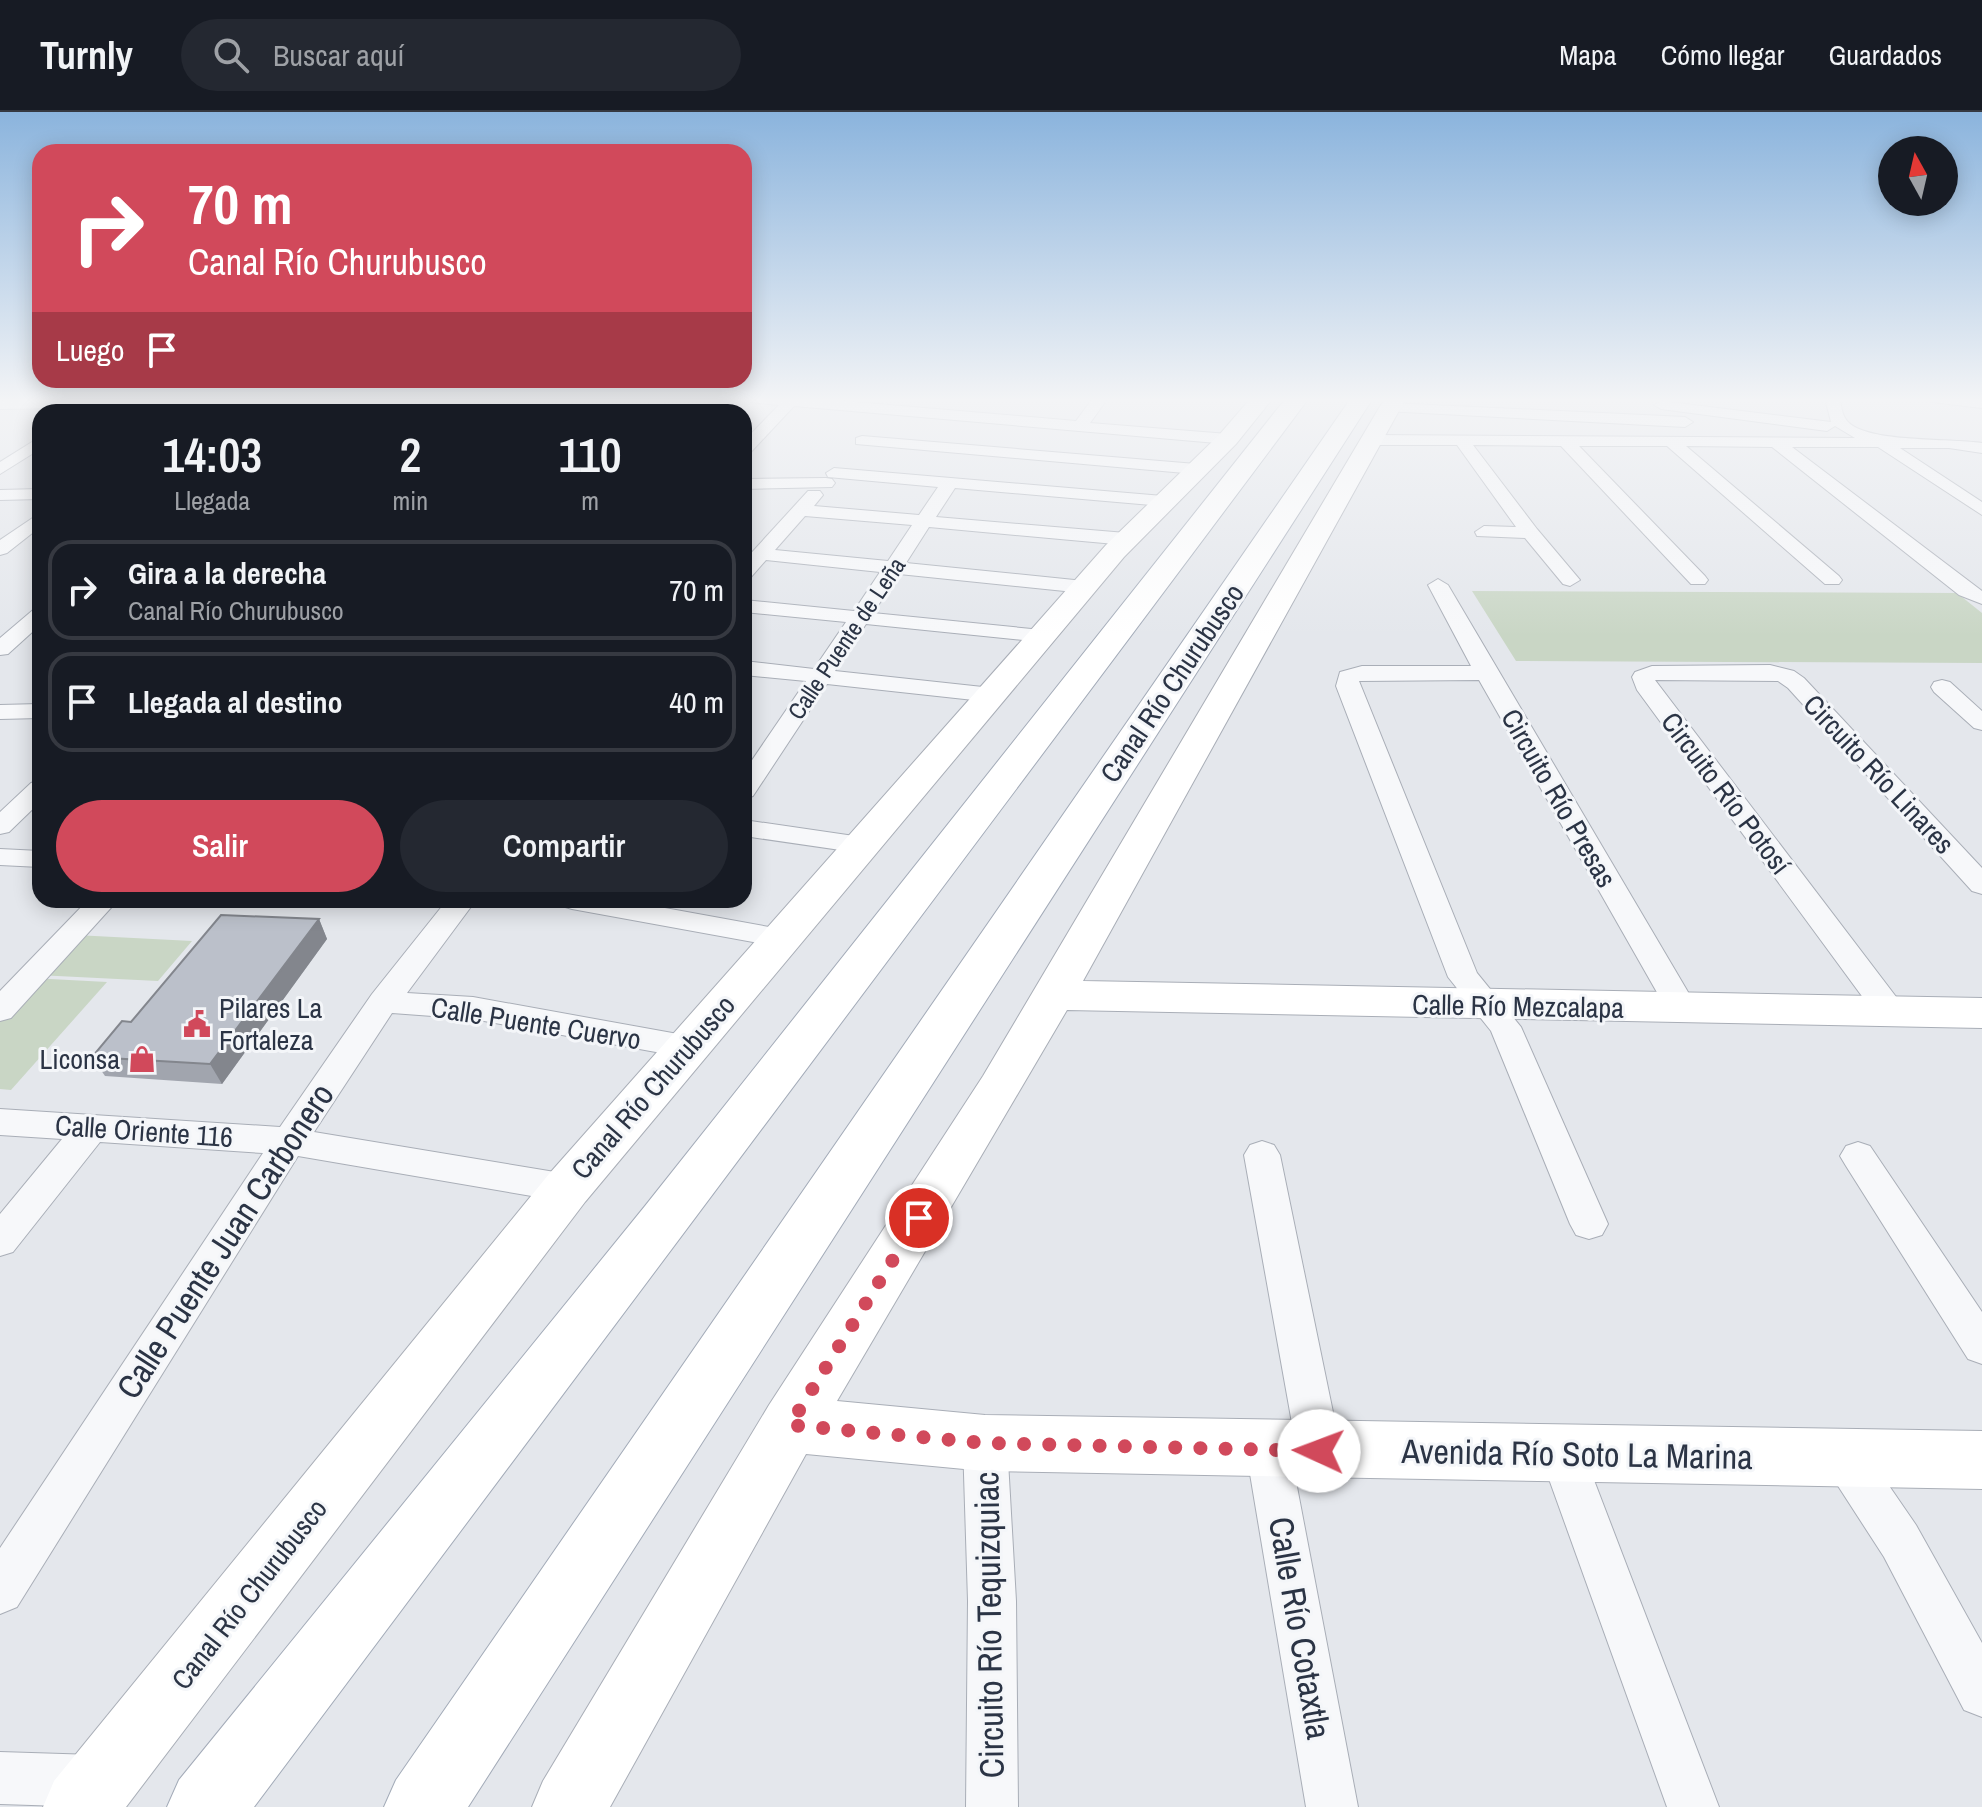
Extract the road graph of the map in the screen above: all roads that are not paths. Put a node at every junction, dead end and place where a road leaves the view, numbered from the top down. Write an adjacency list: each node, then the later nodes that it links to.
1 (985, 477): 13 (street)
2 (1188, 477): 22 (street, Canal Río Churubusco)
3 (1201, 477): 90 (main road)
4 (1335, 477): 91 (main road, Canal Río Churubusco)
5 (1343, 477): 63 (street, Canal Río Churubusco)
6 (1489, 477): 21 (street)
7 (1600, 477): 28 (street)
8 (1712, 477): 29 (street)
9 (1821, 477): 32 (street)
10 (1933, 477): 17 (street)
11 (830, 478): 12 (street); 13 (street); 16 (street)
12 (752, 483)
13 (949, 484): 18 (street, Calle Puente de Leña)
14 (32, 494): 15 (street)
15 (0, 495)
16 (800, 510): 18 (street); 24 (street)
17 (1982, 510)
18 (924, 523): 22 (street); 26 (street, Calle Puente de Leña)
19 (32, 524): 23 (street)
20 (1484, 532): 21 (street)
21 (1530, 533): 27 (street)
22 (1126, 539): 31 (street, Canal Río Churubusco)
23 (0, 549)
24 (761, 554): 25 (street); 26 (street)
25 (752, 564)
26 (894, 567): 31 (street); 35 (street, Calle Puente de Leña)
27 (1570, 580)
28 (1698, 580)
29 (1832, 580)
30 (1438, 585): 42 (street, Circuito Río Presas)
31 (1084, 587): 38 (street, Canal Río Churubusco)
32 (1982, 598)
33 (752, 607): 35 (street)
34 (32, 617): 36 (street)
35 (861, 617): 38 (street); 43 (street, Calle Puente de Leña)
36 (0, 619)
37 (32, 622): 39 (street)
38 (1042, 636): 45 (street, Canal Río Churubusco)
39 (0, 649)
40 (752, 669): 43 (street)
41 (1770, 672): 58 (street, Circuito Río Linares); 68 (street, Circuito Río Potosí)
42 (1486, 673): 65 (street); 66 (street, Circuito Río Presas)
43 (821, 676): 45 (street); 50 (street, Calle Puente de Leña)
44 (1942, 687): 48 (street)
45 (992, 695): 55 (street, Canal Río Churubusco)
46 (32, 711): 47 (street)
47 (0, 712)
48 (1982, 723)
49 (752, 742): 50 (street)
50 (774, 745): 51 (street, Calle Puente de Leña)
51 (752, 779)
52 (32, 796): 53 (street)
53 (0, 826)
54 (752, 829): 55 (street)
55 (861, 845): 62 (street, Canal Río Churubusco)
56 (0, 857): 57 (street)
57 (32, 859)
58 (1982, 885)
59 (96, 908): 67 (street)
60 (456, 908): 64 (street, Calle Puente Juan Carbonero)
61 (616, 908): 62 (street)
62 (780, 938): 70 (street, Canal Río Churubusco)
63 (1053, 995): 65 (street, Calle Río Mezcalapa); 80 (street, Canal Río Churubusco)
64 (383, 1002): 70 (street, Calle Puente Cuervo); 73 (street, Calle Puente Juan Carbonero)
65 (1487, 1005): 66 (street, Calle Río Mezcalapa); 77 (street)
66 (1682, 1009): 68 (street, Calle Río Mezcalapa)
67 (0, 1010)
68 (1889, 1010): 69 (street, Calle Río Mezcalapa)
69 (1982, 1013)
70 (689, 1047): 76 (street, Canal Río Churubusco)
71 (0, 1122): 72 (street, Calle Oriente 116)
72 (91, 1128): 73 (street, Calle Oriente 116); 78 (street)
73 (289, 1141): 76 (street, Calle Oriente 116); 86 (street, Calle Puente Juan Carbonero)
74 (1262, 1155): 82 (street, Calle Río Cotaxtla)
75 (1858, 1156): 79 (street)
76 (567, 1188): 89 (street, Canal Río Churubusco)
77 (1589, 1224)
78 (0, 1241)
79 (1982, 1346)
80 (790, 1425): 81 (street, Avenida Río Soto La Marina); 92 (street, Canal Río Churubusco)
81 (985, 1443): 82 (street, Avenida Río Soto La Marina); 93 (street, Circuito Río Tequizquiac)
82 (1294, 1451): 83 (street, Avenida Río Soto La Marina); 94 (street, Calle Río Cotaxtla)
83 (1562, 1454): 84 (street, Avenida Río Soto La Marina); 95 (street)
84 (1844, 1457): 85 (street, Avenida Río Soto La Marina); 87 (street)
85 (1982, 1460)
86 (0, 1590)
87 (1982, 1692)
88 (0, 1778): 89 (street)
89 (90, 1794)
90 (206, 1807)
91 (423, 1807)
92 (569, 1807)
93 (992, 1807)
94 (1332, 1807)
95 (1693, 1807)

